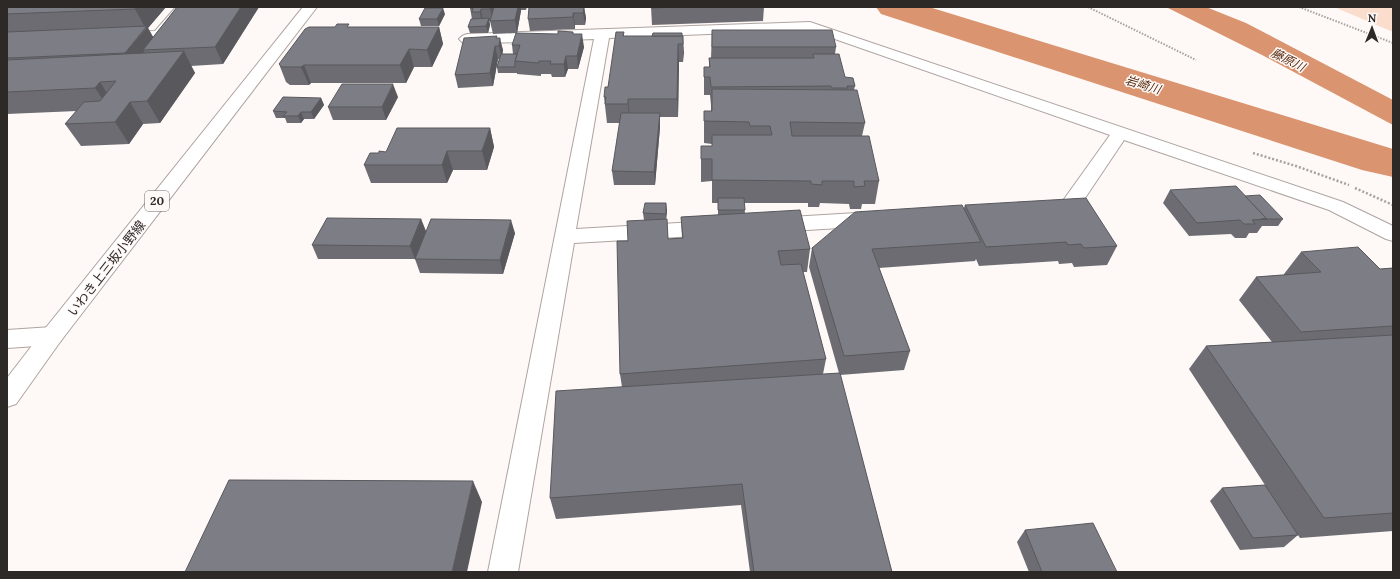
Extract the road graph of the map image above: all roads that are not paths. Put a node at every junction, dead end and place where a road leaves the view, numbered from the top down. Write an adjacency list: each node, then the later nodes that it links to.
1 (182, 7): 4 (lane)
2 (310, 7): 13 (street, いわき上三坂小野線 / 20)
3 (602, 34): 5 (street); 6 (street); 12 (street)
4 (119, 36)
5 (467, 39)
6 (1120, 133): 7 (street); 11 (street)
7 (1029, 211)
8 (888, 219): 9 (street)
9 (754, 226)
10 (730, 227): 12 (street)
11 (1393, 234)
12 (565, 237): 16 (street)
13 (52, 336): 14 (street); 15 (street, いわき上三坂小野線 / 20)
14 (7, 339)
15 (7, 397)
16 (503, 572)

